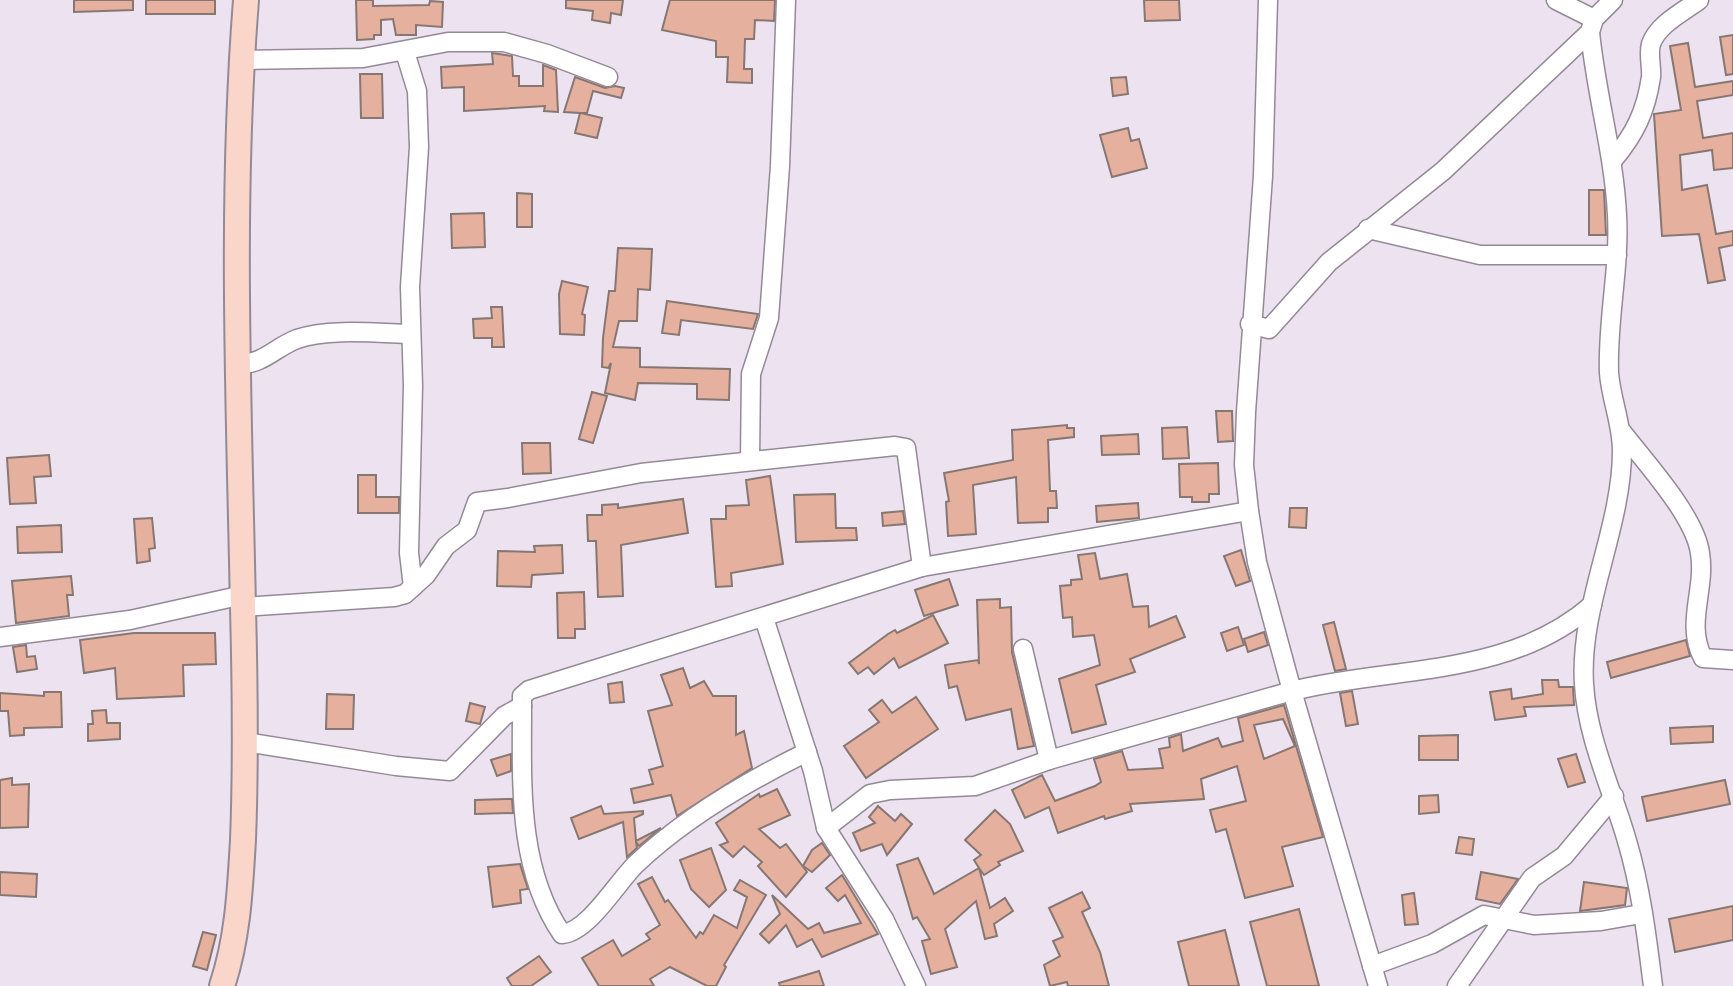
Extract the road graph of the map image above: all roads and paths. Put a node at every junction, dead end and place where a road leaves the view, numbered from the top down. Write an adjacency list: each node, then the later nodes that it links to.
1 (246, 0): 9 (main road)
2 (786, 0): 18 (street)
3 (1268, 0): 14 (street)
4 (1556, 0): 7 (street)
5 (1613, 0): 7 (street)
6 (1699, 0): 11 (street)
7 (1592, 26): 11 (street); 12 (street)
8 (405, 52): 9 (street); 10 (street); 15 (street)
9 (241, 60): 16 (main road)
10 (608, 77)
11 (1613, 160): 13 (street)
12 (1368, 229): 13 (street); 14 (street)
13 (1617, 255): 17 (street)
14 (1250, 324): 19 (street)
15 (411, 334): 16 (street); 21 (street)
16 (238, 366): 22 (main road)
17 (1620, 430): 23 (street); 29 (street)
18 (750, 460): 20 (street); 21 (street)
19 (1249, 511): 20 (street); 30 (street)
20 (922, 567): 24 (street)
21 (413, 587): 22 (street)
22 (243, 601): 26 (street); 32 (main road)
23 (1592, 606): 25 (street); 28 (street)
24 (764, 618): 31 (street); 33 (street)
25 (1557, 633): 28 (street); 30 (street)
26 (0, 637)
27 (1023, 649): 34 (street)
28 (1585, 650): 35 (street)
29 (1733, 660)
30 (1292, 691): 34 (street); 39 (street)
31 (522, 706): 32 (street); 33 (street)
32 (246, 741): 40 (main road)
33 (807, 752): 36 (street)
34 (1049, 760): 36 (street)
35 (1614, 796): 37 (street); 38 (street)
36 (826, 828): 41 (street)
37 (1641, 914): 38 (street); 44 (street)
38 (1506, 919): 39 (street); 43 (street)
39 (1372, 966): 42 (street)
40 (222, 986)
41 (916, 986)
42 (1378, 986)
43 (1457, 986)
44 (1653, 986)

